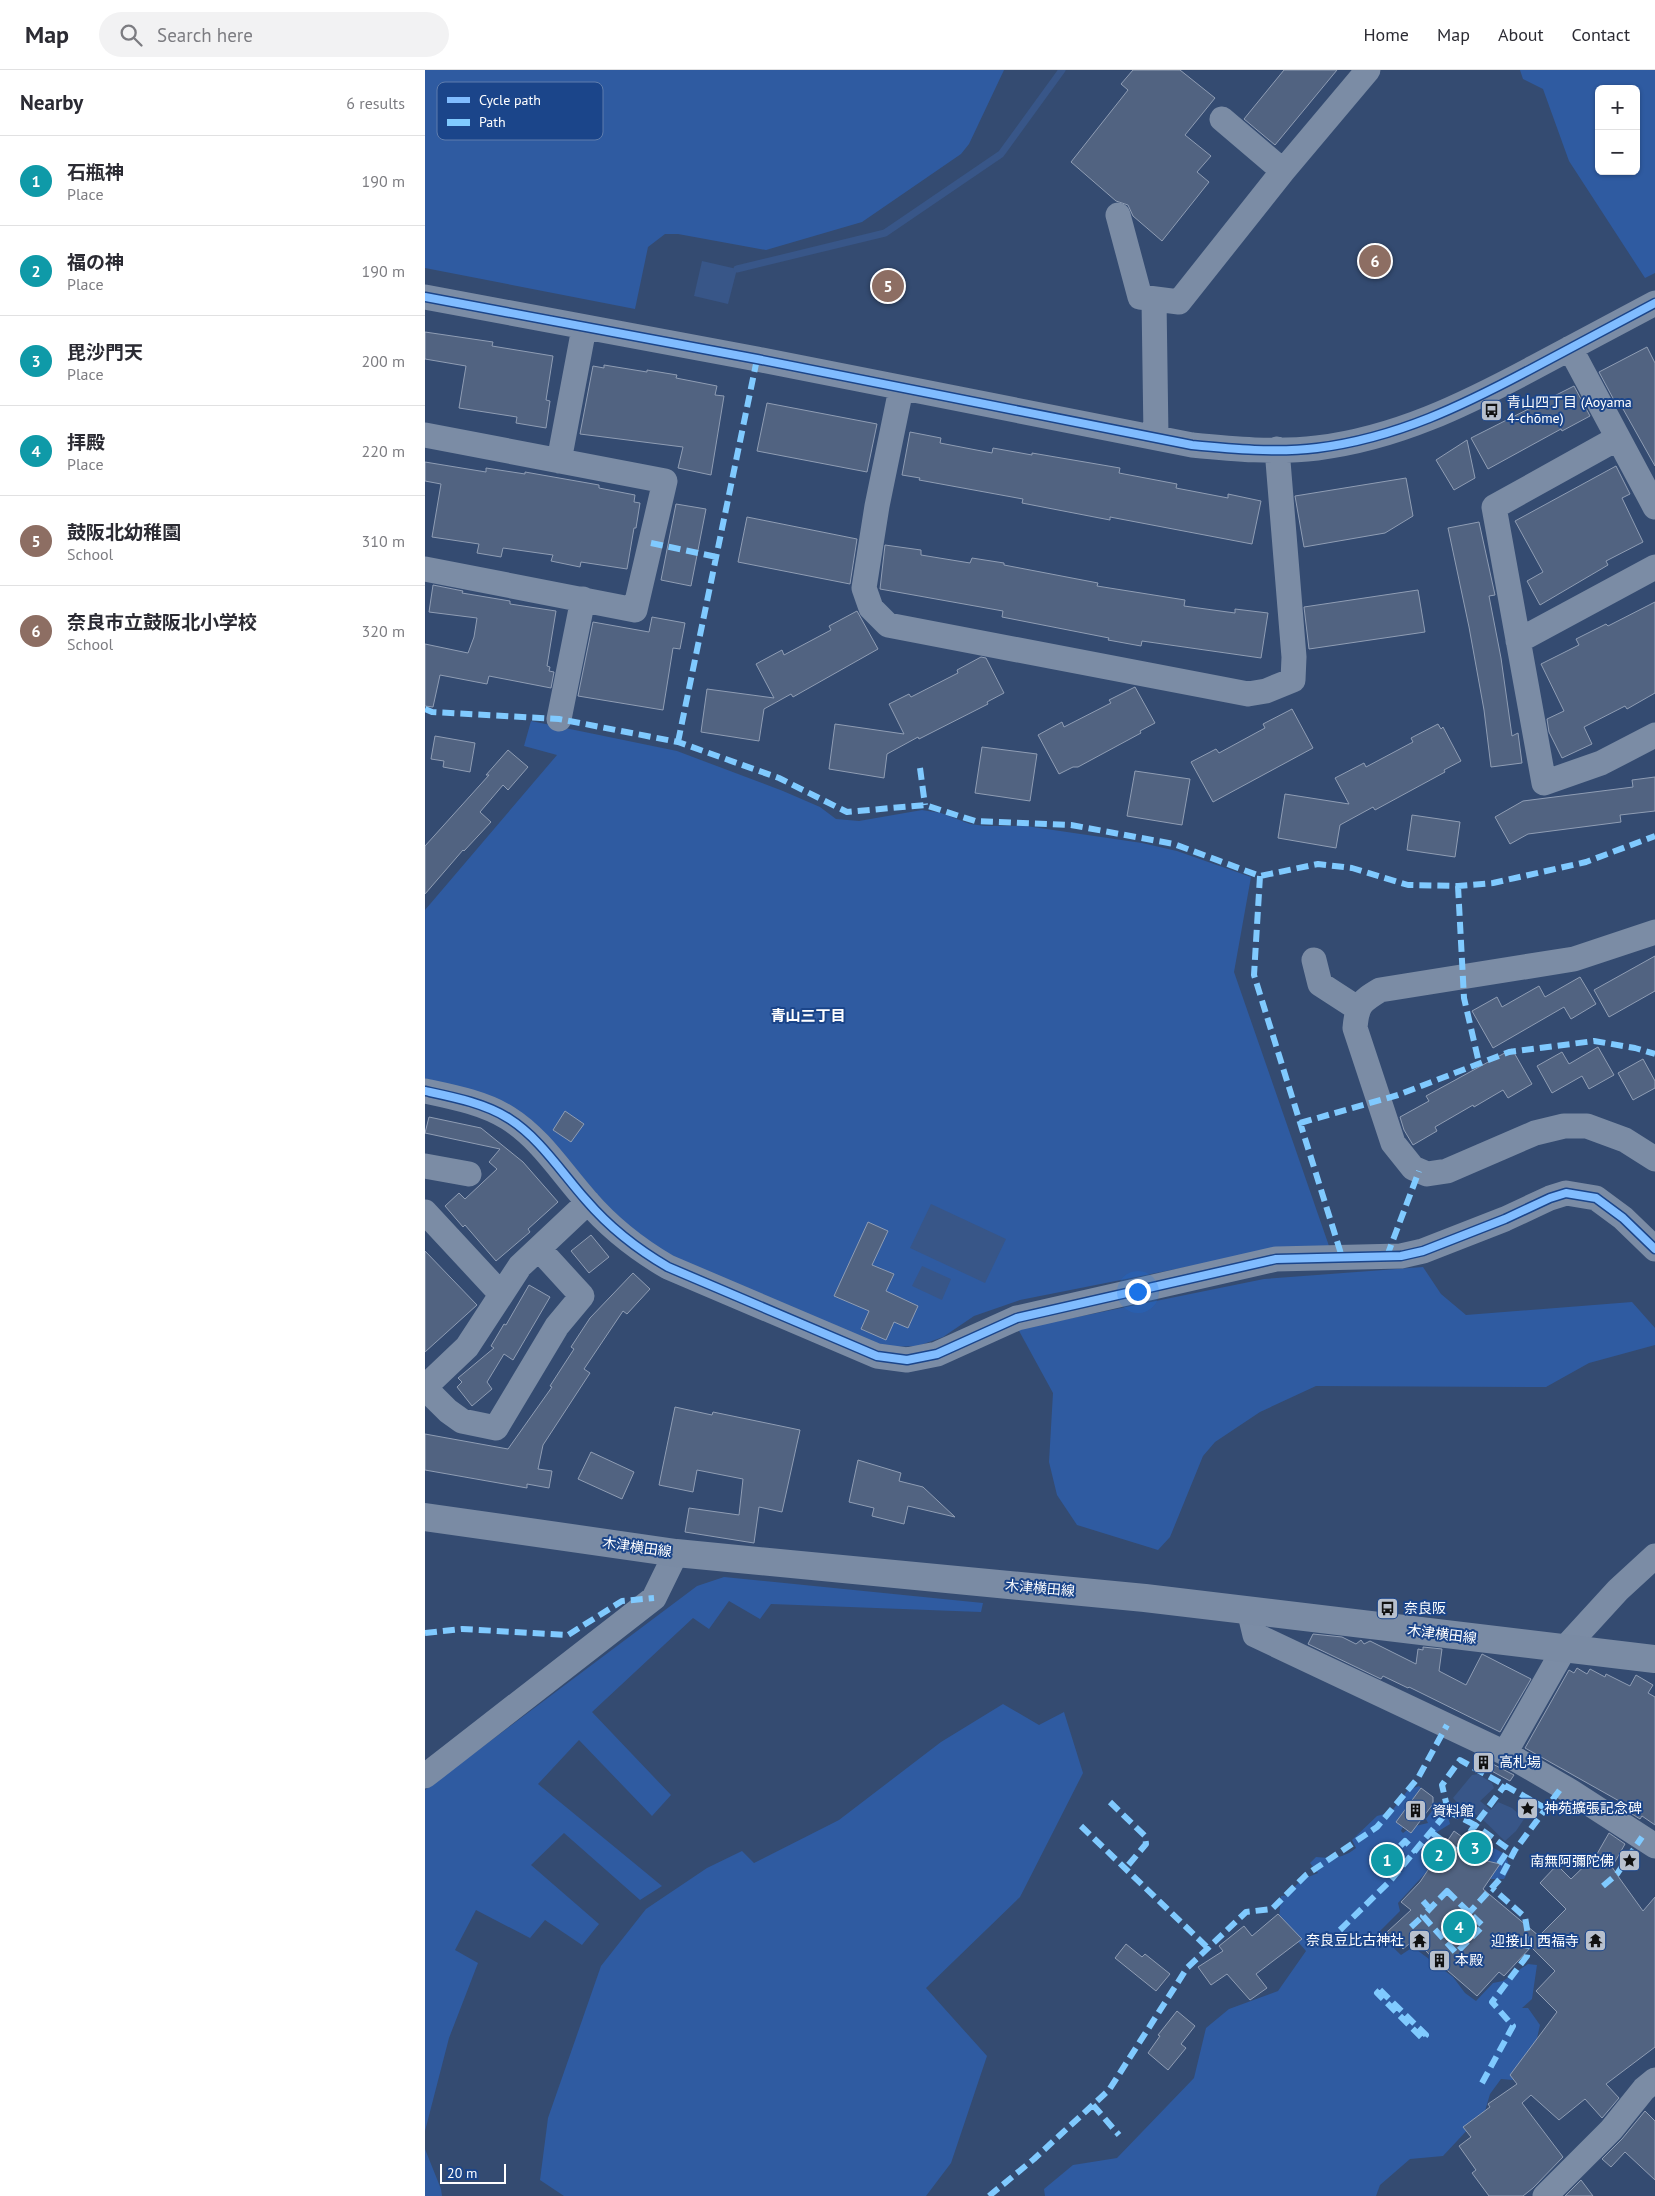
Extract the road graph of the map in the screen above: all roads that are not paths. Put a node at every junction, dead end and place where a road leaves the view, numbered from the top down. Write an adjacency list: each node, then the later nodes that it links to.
1 (1368, 70): 3 (street)
2 (1221, 119): 3 (street)
3 (1283, 171): 6 (street)
4 (1118, 215): 6 (street)
5 (425, 298): 8 (street)
6 (1155, 300): 12 (street)
7 (1655, 303): 9 (street)
8 (584, 328): 10 (street); 15 (street)
9 (1570, 348): 13 (street); 14 (street)
10 (901, 389): 12 (street); 14 (street)
11 (425, 435): 15 (street)
12 (1156, 437): 14 (street)
13 (1618, 438): 16 (street); 20 (street)
14 (1277, 449)
15 (559, 461): 19 (street)
16 (1652, 495)
17 (1655, 567): 20 (street)
18 (425, 569): 19 (street)
19 (583, 599): 21 (street)
20 (1518, 641): 22 (street)
21 (559, 719)
22 (1655, 735)
23 (1655, 932): 25 (street)
24 (1314, 960): 25 (street)
25 (1357, 1008): 27 (street)
26 (425, 1091): 30 (street)
27 (1655, 1158)
28 (425, 1166): 29 (street)
29 (469, 1174)
30 (587, 1202): 32 (street); 33 (street)
31 (425, 1212): 34 (street)
32 (539, 1248): 34 (street); 35 (street)
33 (1655, 1249)
34 (501, 1294): 35 (street)
35 (425, 1387)
36 (425, 1517): 37 (main road, 木津横田線)
37 (676, 1553): 39 (main road, 木津横田線); 43 (street)
38 (1655, 1556): 40 (street)
39 (1249, 1610): 40 (main road, 木津横田線); 42 (street)
40 (1564, 1649): 41 (main road, 木津横田線); 42 (street)
41 (1655, 1659)
42 (1505, 1753): 44 (street)
43 (425, 1776)
44 (1655, 1846)
45 (1651, 2091): 46 (street)
46 (1545, 2196)

